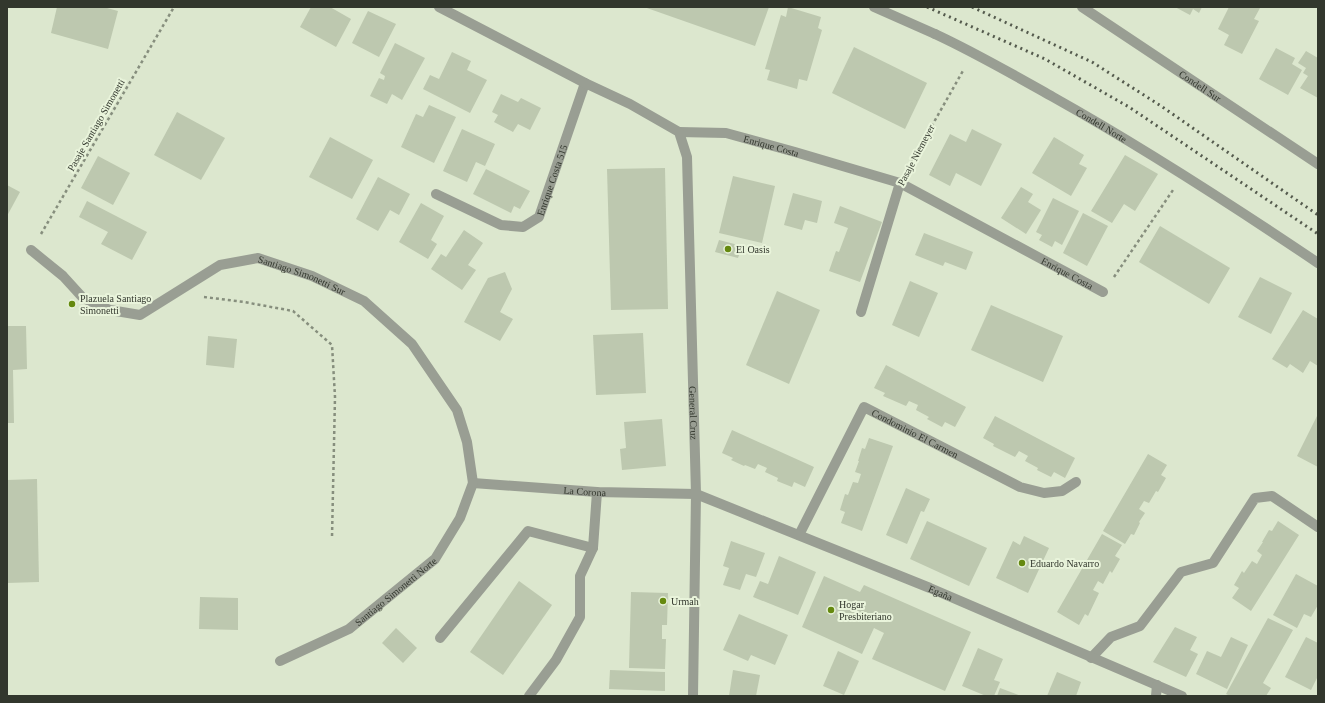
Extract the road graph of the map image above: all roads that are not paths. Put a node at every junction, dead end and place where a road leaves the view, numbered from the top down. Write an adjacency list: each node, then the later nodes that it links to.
1 (439, 7): 4 (street, Enrique Costa)
2 (874, 7): 10 (street, Condell Norte)
3 (1082, 7): 6 (street, Condell Sur)
4 (585, 83): 5 (street, Enrique Costa); 8 (street, Enrique Costa 515)
5 (679, 132): 7 (street, Enrique Costa); 16 (street, General Cruz)
6 (1318, 164)
7 (900, 183): 11 (street, Enrique Costa); 12 (street, Pasaje Niemeyer)
8 (436, 194)
9 (31, 250): 14 (street, Santiago Simonetti Sur)
10 (1318, 263)
11 (1103, 292)
12 (861, 312)
13 (1076, 482): 18 (street, Condominio El Carmen)
14 (473, 483): 15 (street, La Corona); 22 (street, Santiago Simonetti Norte)
15 (597, 492): 16 (street, La Corona); 19 (street)
16 (696, 494): 18 (street, Egaña); 25 (street, General Cruz)
17 (1318, 527): 21 (street)
18 (799, 535): 21 (street, Egaña)
19 (593, 548): 20 (street); 24 (street)
20 (440, 638)
21 (1091, 658): 23 (street, Egaña)
22 (280, 661)
23 (1157, 686): 26 (street); 27 (street, Egaña)
24 (529, 696)
25 (693, 696)
26 (1156, 696)
27 (1182, 696)

